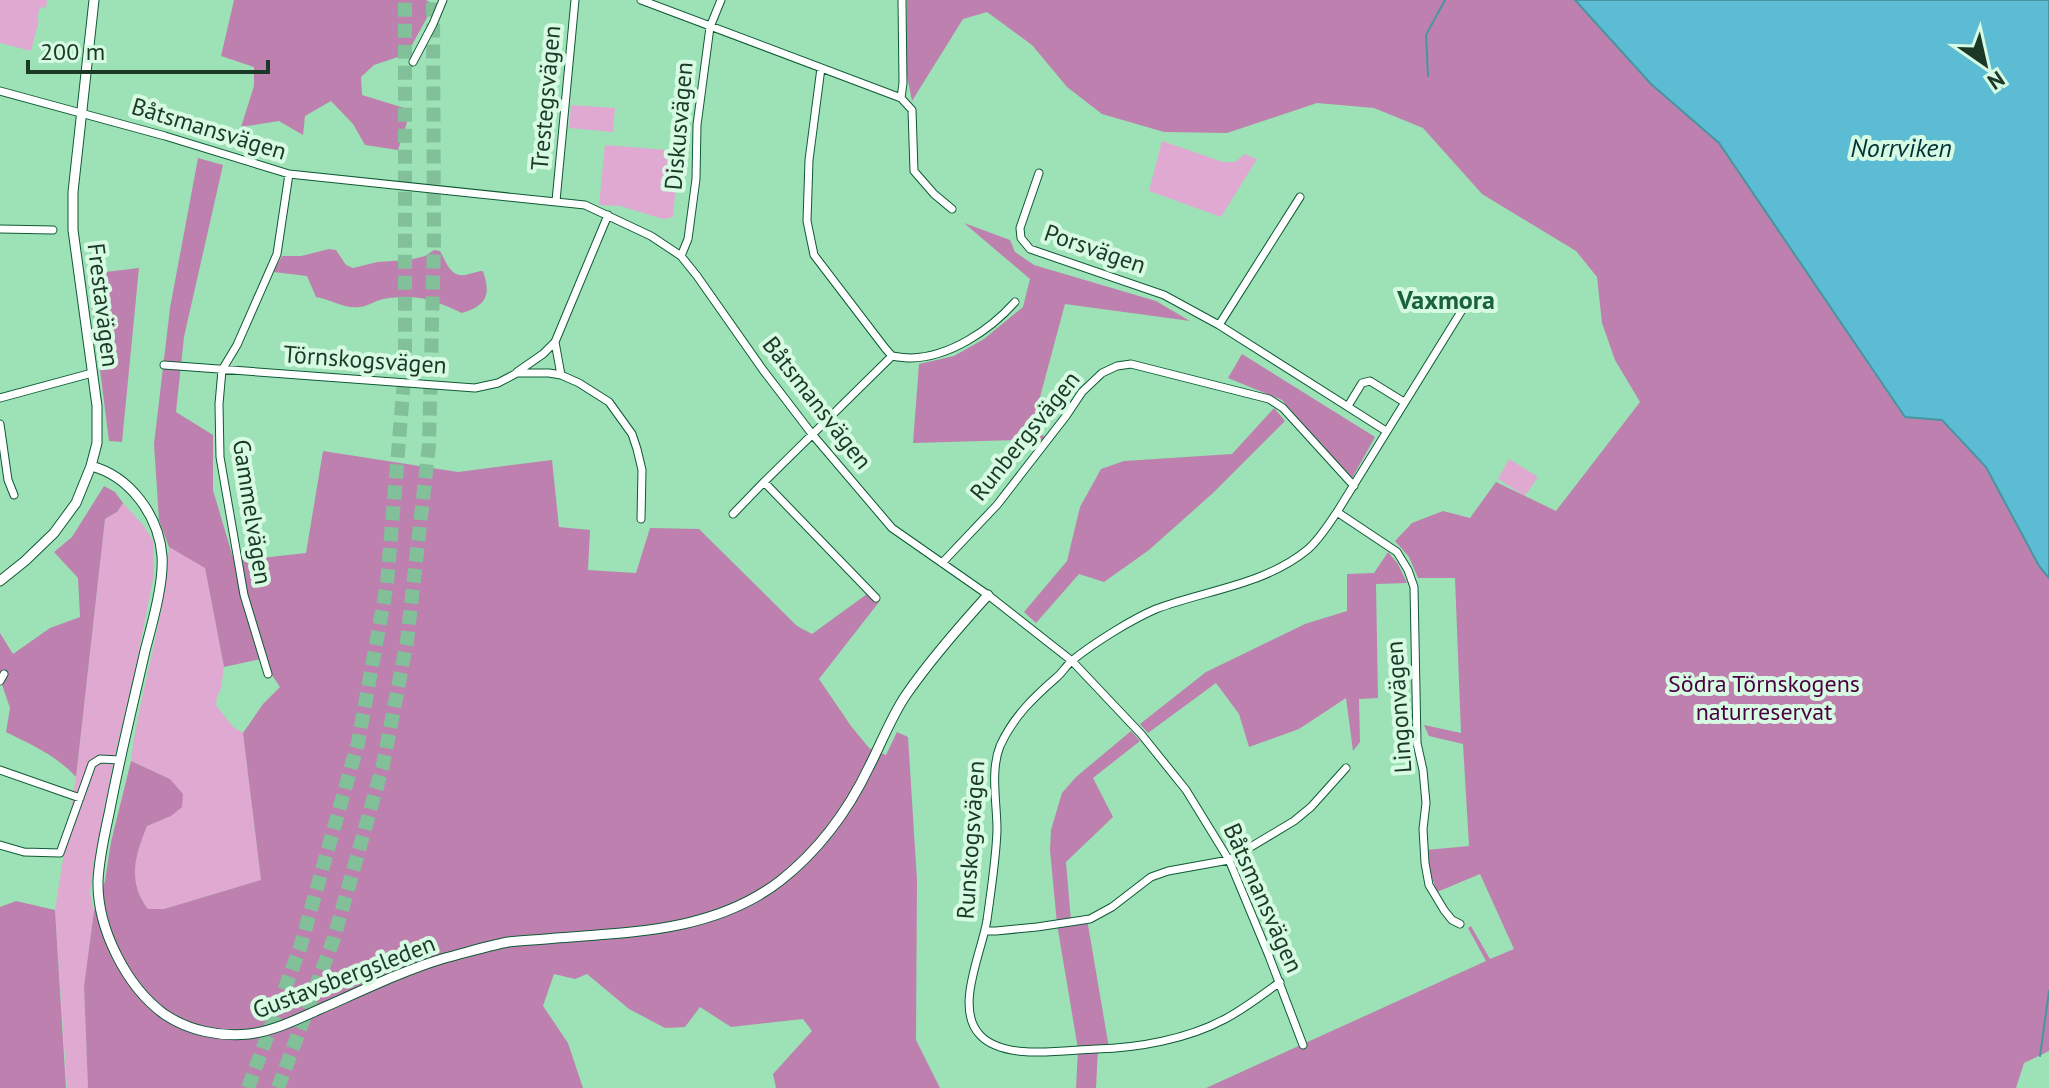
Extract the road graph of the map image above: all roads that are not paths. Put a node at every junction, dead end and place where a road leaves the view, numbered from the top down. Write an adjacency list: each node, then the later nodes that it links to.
1 (94, 0): 12 (street, Frestavägen)
2 (443, 0): 8 (street)
3 (575, 0): 16 (street, Trestegsvägen)
4 (641, 0): 7 (street)
5 (721, 0): 7 (street, Diskusvägen)
6 (902, 0): 11 (street)
7 (710, 27): 9 (street); 21 (street, Diskusvägen)
8 (413, 62)
9 (821, 68): 11 (street); 26 (street)
10 (0, 91): 12 (street, Båtsmansvägen)
11 (901, 98): 17 (street)
12 (82, 114): 14 (street, Båtsmansvägen); 29 (street, Frestavägen)
13 (1039, 173): 24 (street, Porsvägen)
14 (289, 174): 16 (street, Båtsmansvägen); 28 (street, Gammelvägen)
15 (1300, 197): 24 (street)
16 (556, 201): 18 (street, Båtsmansvägen)
17 (952, 209)
18 (608, 215): 21 (street, Båtsmansvägen); 25 (street)
19 (0, 229): 20 (street)
20 (53, 230)
21 (681, 256): 37 (street, Båtsmansvägen)
22 (1015, 302): 26 (street)
23 (1467, 302): 33 (street)
24 (1219, 325): 34 (street, Porsvägen)
25 (555, 342): 30 (street); 31 (street)
26 (892, 356): 37 (street)
27 (164, 365): 28 (street, Törnskogsvägen)
28 (222, 370): 30 (street, Törnskogsvägen); 50 (street, Gammelvägen)
29 (92, 373): 32 (street); 38 (street, Frestavägen)
30 (517, 373): 31 (street, Törnskogsvägen)
31 (561, 375): 44 (street, Törnskogsvägen)
32 (0, 398)
33 (1404, 402): 34 (street); 36 (street)
34 (1348, 406): 36 (street, Porsvägen)
35 (0, 424): 41 (street)
36 (1386, 431): 40 (street, Runskogsvägen)
37 (812, 434): 39 (street); 45 (street, Båtsmansvägen)
38 (91, 466): 46 (street, Frestavägen); 51 (street, Gustavsbergsleden)
39 (764, 482): 43 (street); 48 (street)
40 (1354, 486): 42 (street, Runskogsvägen); 45 (street, Runbergsvägen)
41 (14, 495)
42 (1337, 512): 49 (street, Runskogsvägen); 57 (street, Lingonvägen)
43 (733, 514)
44 (641, 519)
45 (942, 563): 47 (street, Båtsmansvägen)
46 (0, 581)
47 (988, 595): 49 (street, Båtsmansvägen); 51 (street, Gustavsbergsleden)
48 (876, 598)
49 (1072, 661): 56 (street, Båtsmansvägen); 58 (street, Runskogsvägen)
50 (268, 674)
51 (120, 760): 54 (street)
52 (1346, 768): 56 (street)
53 (0, 770): 54 (street)
54 (80, 798): 55 (street)
55 (0, 845)
56 (1229, 860): 58 (street); 59 (street, Båtsmansvägen)
57 (1460, 924)
58 (985, 931): 59 (street, Runskogsvägen)
59 (1280, 982): 60 (street, Båtsmansvägen)
60 (1303, 1045)

